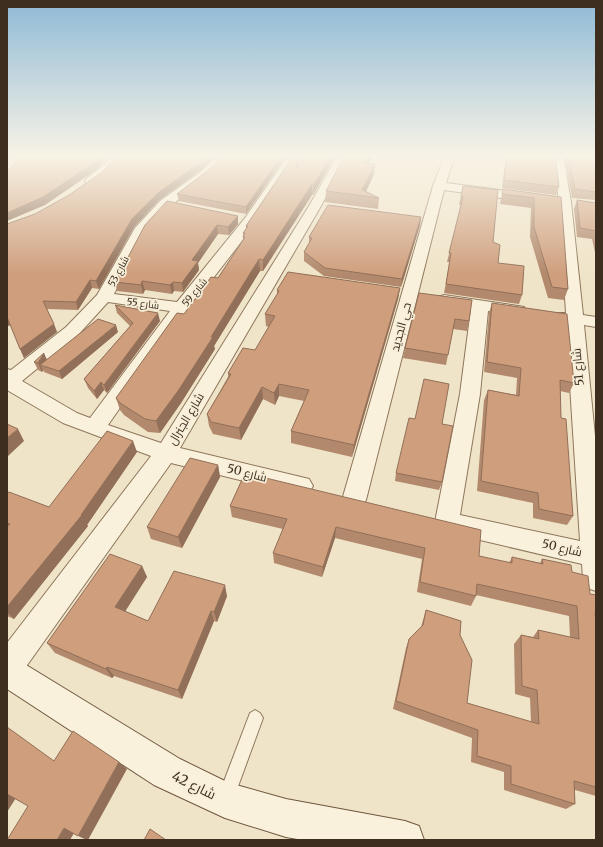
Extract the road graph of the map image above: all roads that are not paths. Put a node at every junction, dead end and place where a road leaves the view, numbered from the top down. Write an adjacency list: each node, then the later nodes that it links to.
1 (178, 195): 8 (street, شارع 53)
2 (263, 195): 14 (street, شارع 59)
3 (327, 195): 19 (street, شارع الجنرال)
4 (435, 195): 11 (street, حي الجديد)
5 (504, 195): 7 (street)
6 (564, 195): 7 (street, شارع 51)
7 (565, 202): 9 (street); 15 (street, شارع 51)
8 (165, 204): 10 (street); 12 (street, شارع 53)
9 (580, 204)
10 (181, 207)
11 (402, 294): 13 (street); 20 (street, حي الجديد)
12 (104, 298): 14 (street, شارع 55); 17 (street, شارع 53)
13 (480, 305): 15 (street); 21 (street, شارع 50)
14 (181, 308): 18 (street, شارع 59)
15 (574, 319): 16 (street); 21 (street, شارع 51)
16 (596, 322)
17 (8, 380): 18 (street, شارع 50)
18 (94, 428): 19 (street, شارع 50)
19 (166, 453): 20 (street, شارع 50); 23 (street, شارع الجنرال)
20 (364, 502)
21 (595, 556): 22 (street, شارع 51)
22 (596, 579)
23 (7, 667)
24 (7, 671): 26 (street, شارع 42)
25 (255, 718): 26 (lane)
26 (225, 800): 27 (street, شارع 42)
27 (405, 840)

